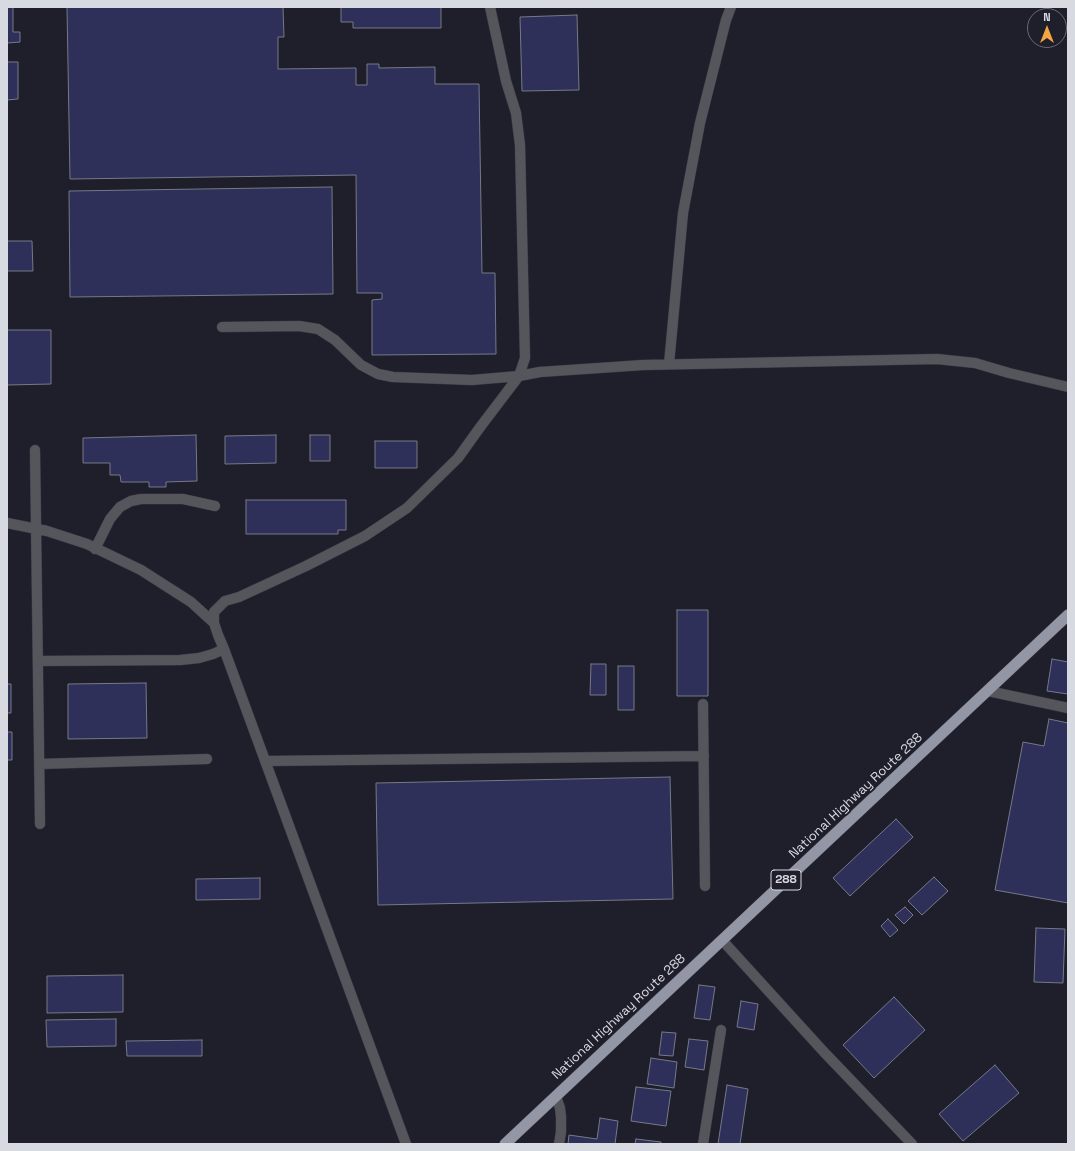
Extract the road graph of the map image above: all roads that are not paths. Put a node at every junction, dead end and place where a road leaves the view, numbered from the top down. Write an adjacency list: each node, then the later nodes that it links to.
1 (490, 7): 5 (street)
2 (731, 7): 4 (street)
3 (222, 327): 5 (street)
4 (669, 364): 5 (street); 6 (street)
5 (519, 376): 13 (street)
6 (1068, 387)
7 (35, 450): 10 (street)
8 (215, 506): 11 (street)
9 (7, 524): 10 (street)
10 (36, 529): 11 (street); 15 (street)
11 (96, 549): 13 (street)
12 (1068, 615): 16 (highway, National Highway Route 288 / 288)
13 (214, 623): 14 (street)
14 (224, 649): 15 (street); 21 (street)
15 (38, 661): 22 (street)
16 (988, 691): 18 (street); 25 (highway, National Highway Route 288 / 288)
17 (703, 704): 19 (street)
18 (1068, 708)
19 (704, 756): 21 (street); 24 (street)
20 (207, 759): 22 (street)
21 (265, 761): 28 (street)
22 (40, 764): 23 (street)
23 (40, 824)
24 (705, 886)
25 (722, 940): 27 (highway, National Highway Route 288 / 288); 32 (street)
26 (721, 1030): 31 (street)
27 (556, 1097): 29 (highway, National Highway Route 288 / 288); 30 (street)
28 (406, 1144)
29 (505, 1144)
30 (559, 1144)
31 (704, 1144)
32 (912, 1144)

